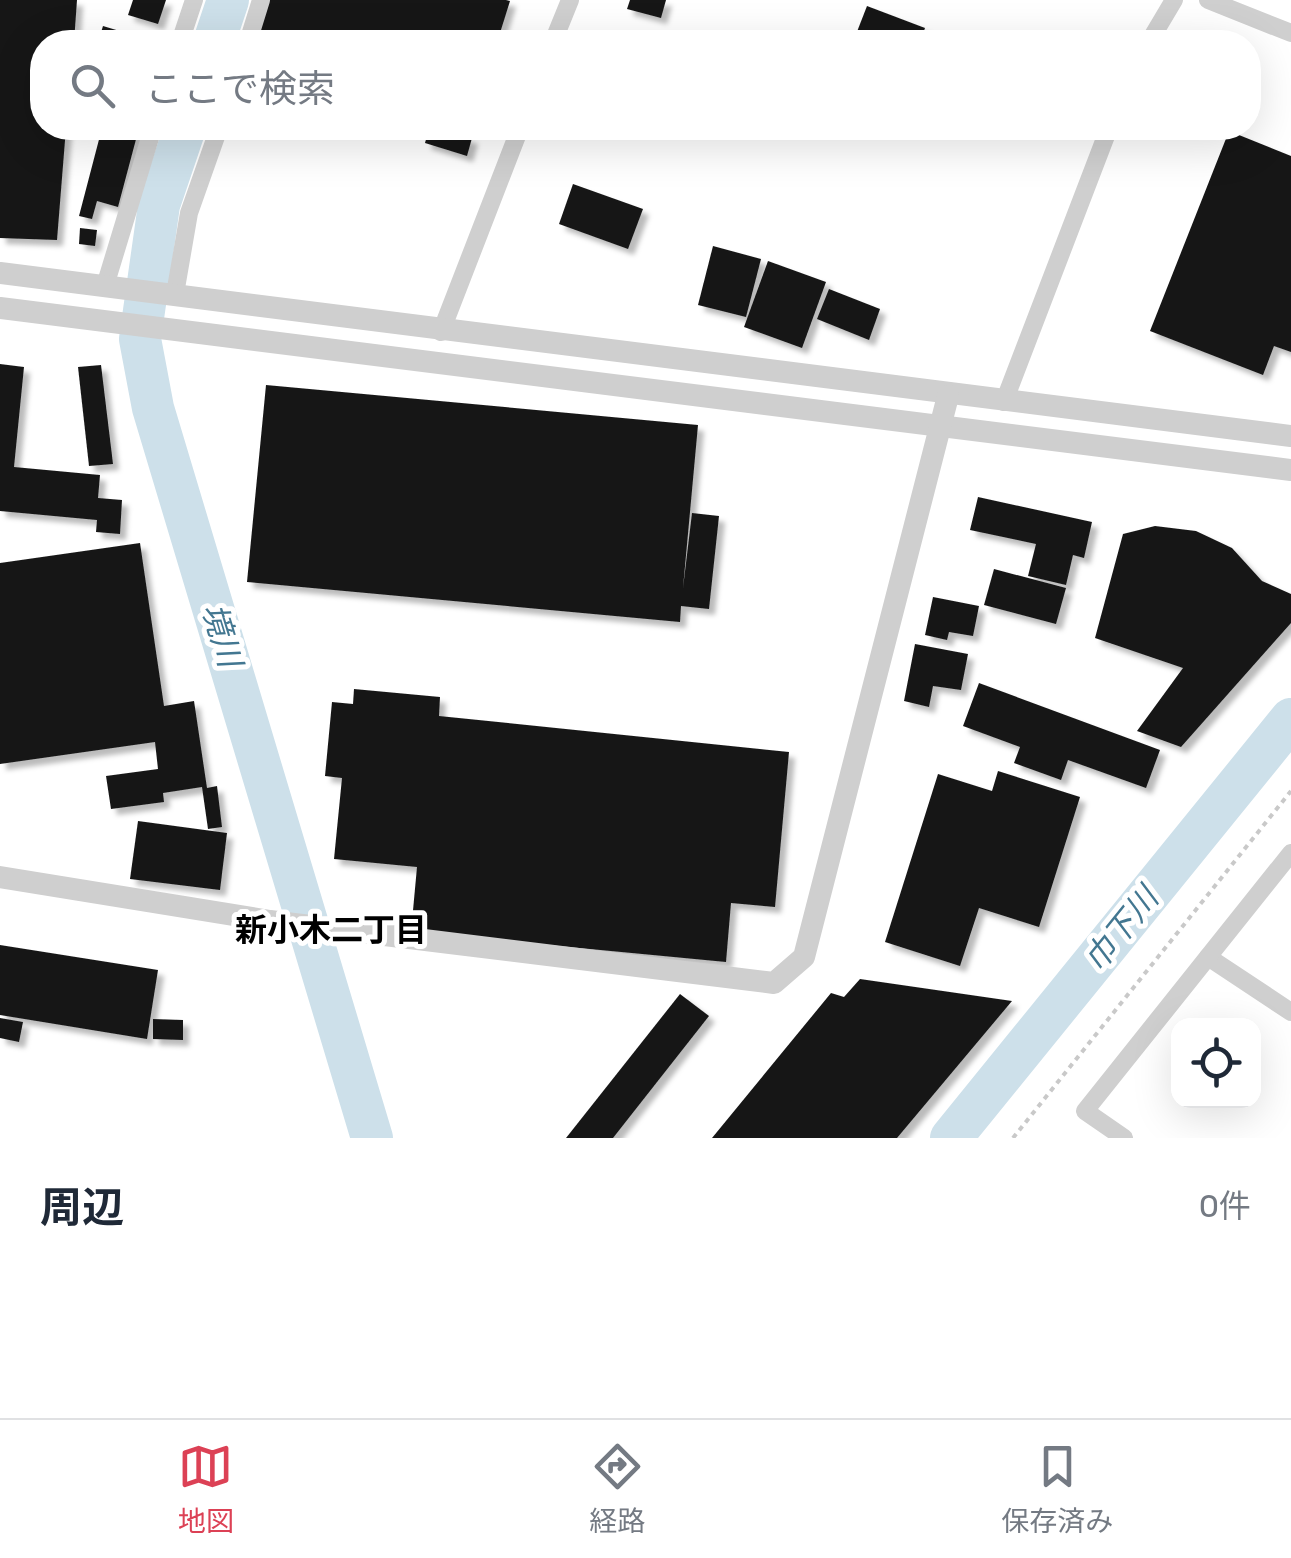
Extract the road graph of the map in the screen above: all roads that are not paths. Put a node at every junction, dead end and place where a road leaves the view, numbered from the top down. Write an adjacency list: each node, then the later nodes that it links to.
1 (194, 0): 6 (street)
2 (261, 0): 7 (street)
3 (570, 0): 8 (street)
4 (1174, 0): 9 (street)
5 (1208, 0): 10 (street)
6 (184, 30)
7 (252, 30)
8 (558, 30)
9 (1156, 30)
10 (1291, 33)
11 (149, 140): 16 (street)
12 (215, 140): 17 (street)
13 (515, 140): 19 (street)
14 (1104, 140): 21 (street)
15 (0, 274): 16 (street)
16 (106, 286): 17 (street)
17 (175, 294): 19 (street)
18 (0, 308): 22 (street)
19 (441, 332): 20 (street)
20 (948, 396): 21 (street); 22 (street)
21 (1004, 402): 23 (street)
22 (940, 429): 24 (street); 26 (street)
23 (1291, 436)
24 (1291, 470)
25 (1291, 853): 27 (street)
26 (0, 878)
27 (1208, 957): 28 (street); 29 (street)
28 (1291, 1012)
29 (1124, 1138)

